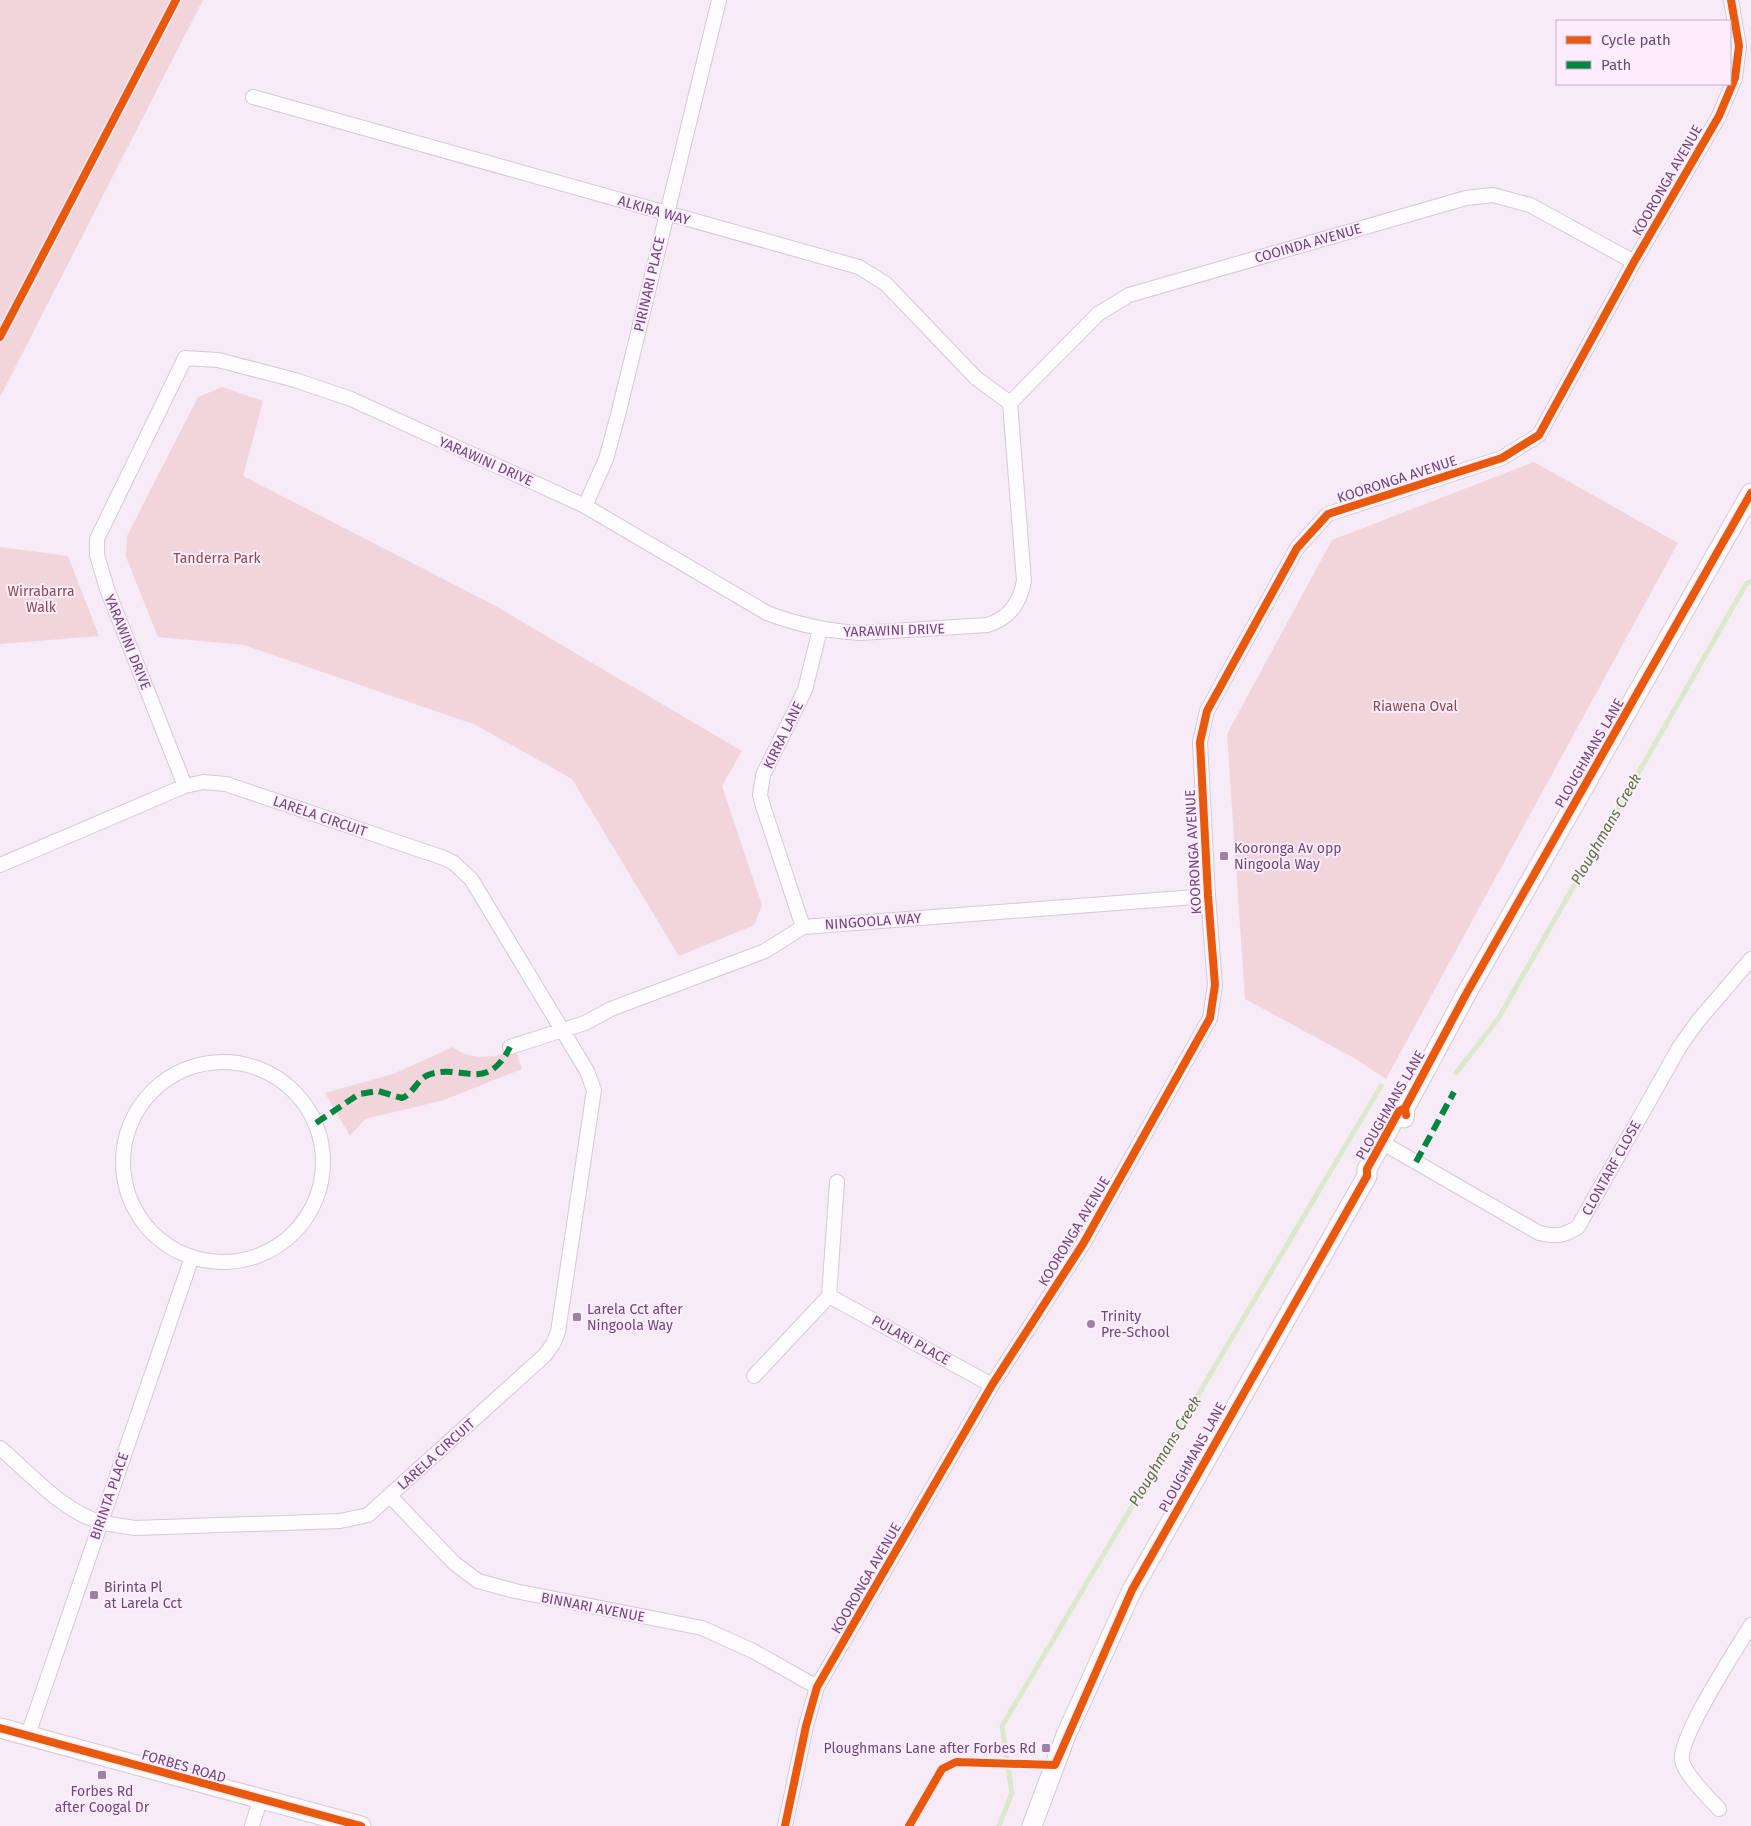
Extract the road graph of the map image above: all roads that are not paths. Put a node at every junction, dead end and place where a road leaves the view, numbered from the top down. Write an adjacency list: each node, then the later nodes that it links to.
1 (718, 0): 4 (street, PIRINARI PLACE)
2 (1731, 0): 5 (street, KOORONGA AVENUE)
3 (253, 97): 4 (street, ALKIRA WAY)
4 (666, 213): 6 (street, ALKIRA WAY); 8 (street, PIRINARI PLACE)
5 (1634, 262): 6 (street, COOINDA AVENUE); 12 (street, KOORONGA AVENUE)
6 (1010, 403): 9 (street, YARAWINI DRIVE)
7 (1751, 493): 17 (street, PLOUGHMANS LANE)
8 (585, 506): 9 (street, YARAWINI DRIVE); 10 (street, YARAWINI DRIVE)
9 (820, 629): 13 (street, KIRRA LANE)
10 (185, 786): 11 (street, LARELA CIRCUIT); 15 (street, LARELA CIRCUIT)
11 (0, 865)
12 (1208, 896): 13 (street, NINGOOLA WAY); 24 (street, KOORONGA AVENUE)
13 (803, 926): 15 (street, NINGOOLA WAY)
14 (1751, 959): 18 (street, CLONTARF CLOSE)
15 (561, 1030): 16 (street); 26 (street, LARELA CIRCUIT)
16 (510, 1047)
17 (1405, 1108): 18 (street, PLOUGHMANS LANE); 19 (street, PLOUGHMANS LANE)
18 (1388, 1146): 19 (street, PLOUGHMANS LANE)
19 (1367, 1176): 37 (street, PLOUGHMANS LANE)
20 (837, 1182): 22 (street)
21 (192, 1257): 21 (street); 27 (street, BIRINTA PLACE)
22 (829, 1296): 23 (street); 24 (street, PULARI PLACE)
23 (754, 1376)
24 (992, 1385): 29 (street, KOORONGA AVENUE)
25 (0, 1448): 27 (street, LARELA CIRCUIT)
26 (390, 1496): 27 (street, LARELA CIRCUIT); 29 (street, BINNARI AVENUE)
27 (99, 1522): 31 (street, BIRINTA PLACE)
28 (1751, 1625): 33 (street)
29 (817, 1687): 36 (street, KOORONGA AVENUE)
30 (0, 1728): 31 (street, FORBES ROAD)
31 (28, 1735): 32 (street, FORBES ROAD)
32 (260, 1800): 34 (street); 35 (street, FORBES ROAD)
33 (1718, 1809)
34 (252, 1826)
35 (361, 1826)
36 (785, 1826)
37 (1032, 1826)

